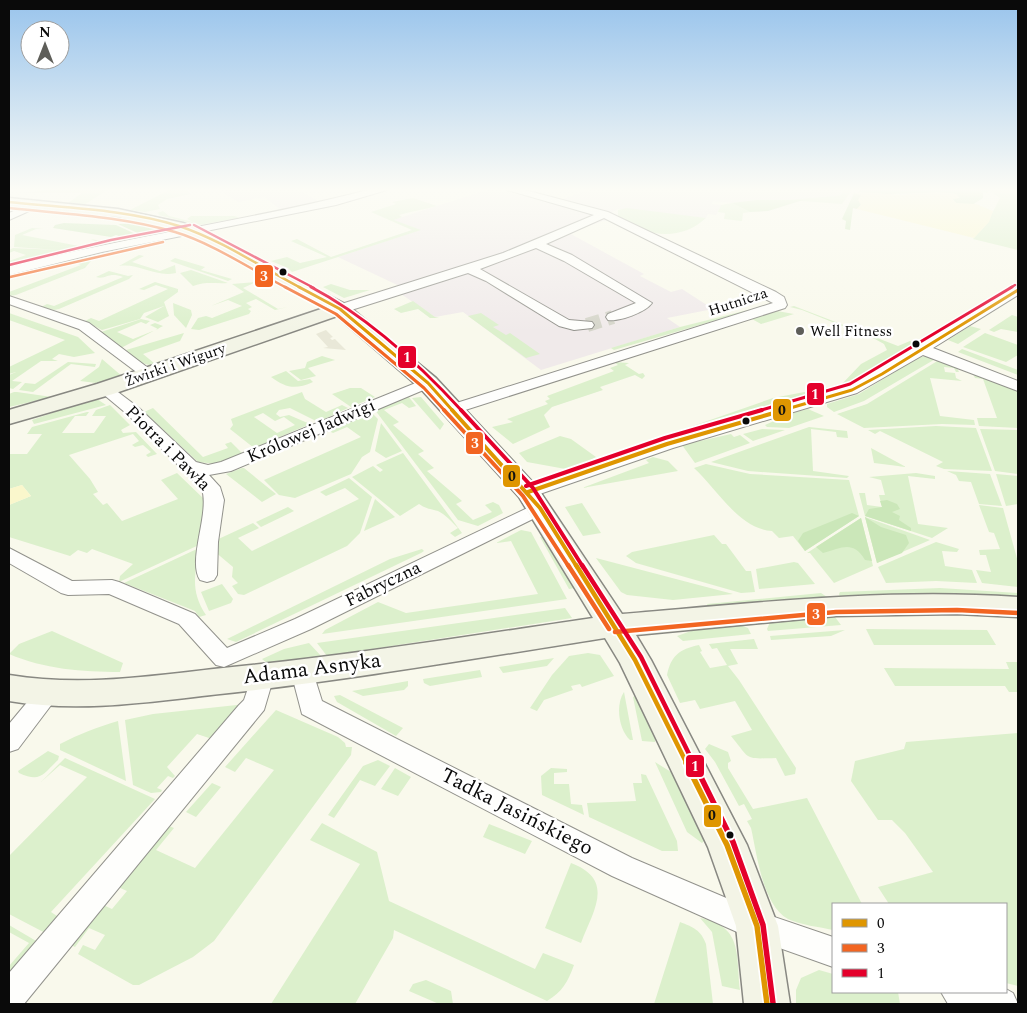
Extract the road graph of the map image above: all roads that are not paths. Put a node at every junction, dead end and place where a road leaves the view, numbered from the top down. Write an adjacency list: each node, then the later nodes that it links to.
1 (158, 237): 7 (street)
2 (203, 237): 10 (street)
3 (550, 237): 5 (street)
4 (653, 237): 18 (street, Hutnicza)
5 (535, 244): 6 (street); 11 (street)
6 (468, 268): 10 (street); 12 (street)
7 (9, 271)
8 (1018, 290): 13 (street, Fabryczna)
9 (9, 300): 14 (street)
10 (340, 308): 14 (street, Żwirki i Wigury); 15 (street)
11 (613, 317)
12 (587, 325)
13 (922, 349): 16 (street); 22 (street, Fabryczna)
14 (148, 374): 17 (street, Żwirki i Wigury)
15 (428, 383): 18 (street); 21 (street, Królowej Jadwigi)
16 (1018, 386)
17 (105, 389): 19 (street, Piotra i Pawła); 20 (street, Żwirki i Wigury)
18 (452, 409): 22 (street)
19 (133, 411): 21 (street, Piotra i Pawła)
20 (9, 417)
21 (192, 467): 24 (street, Piotra i Pawła)
22 (534, 500): 26 (street); 27 (street, Fabryczna)
23 (9, 554): 27 (street)
24 (208, 575)
25 (1018, 607): 26 (street, Adama Asnyka)
26 (614, 626): 28 (street, Adama Asnyka); 33 (street)
27 (223, 669): 29 (street, Adama Asnyka); 31 (street, Adama Asnyka)
28 (303, 672): 29 (street, Adama Asnyka); 33 (street, Tadka Jasińskiego)
29 (262, 676): 36 (street)
30 (9, 688): 31 (street, Adama Asnyka)
31 (47, 694): 32 (street)
32 (9, 742)
33 (758, 926): 34 (street); 37 (street)
34 (832, 952)
35 (961, 993): 38 (street)
36 (9, 997)
37 (767, 1004)
38 (1002, 1004)

